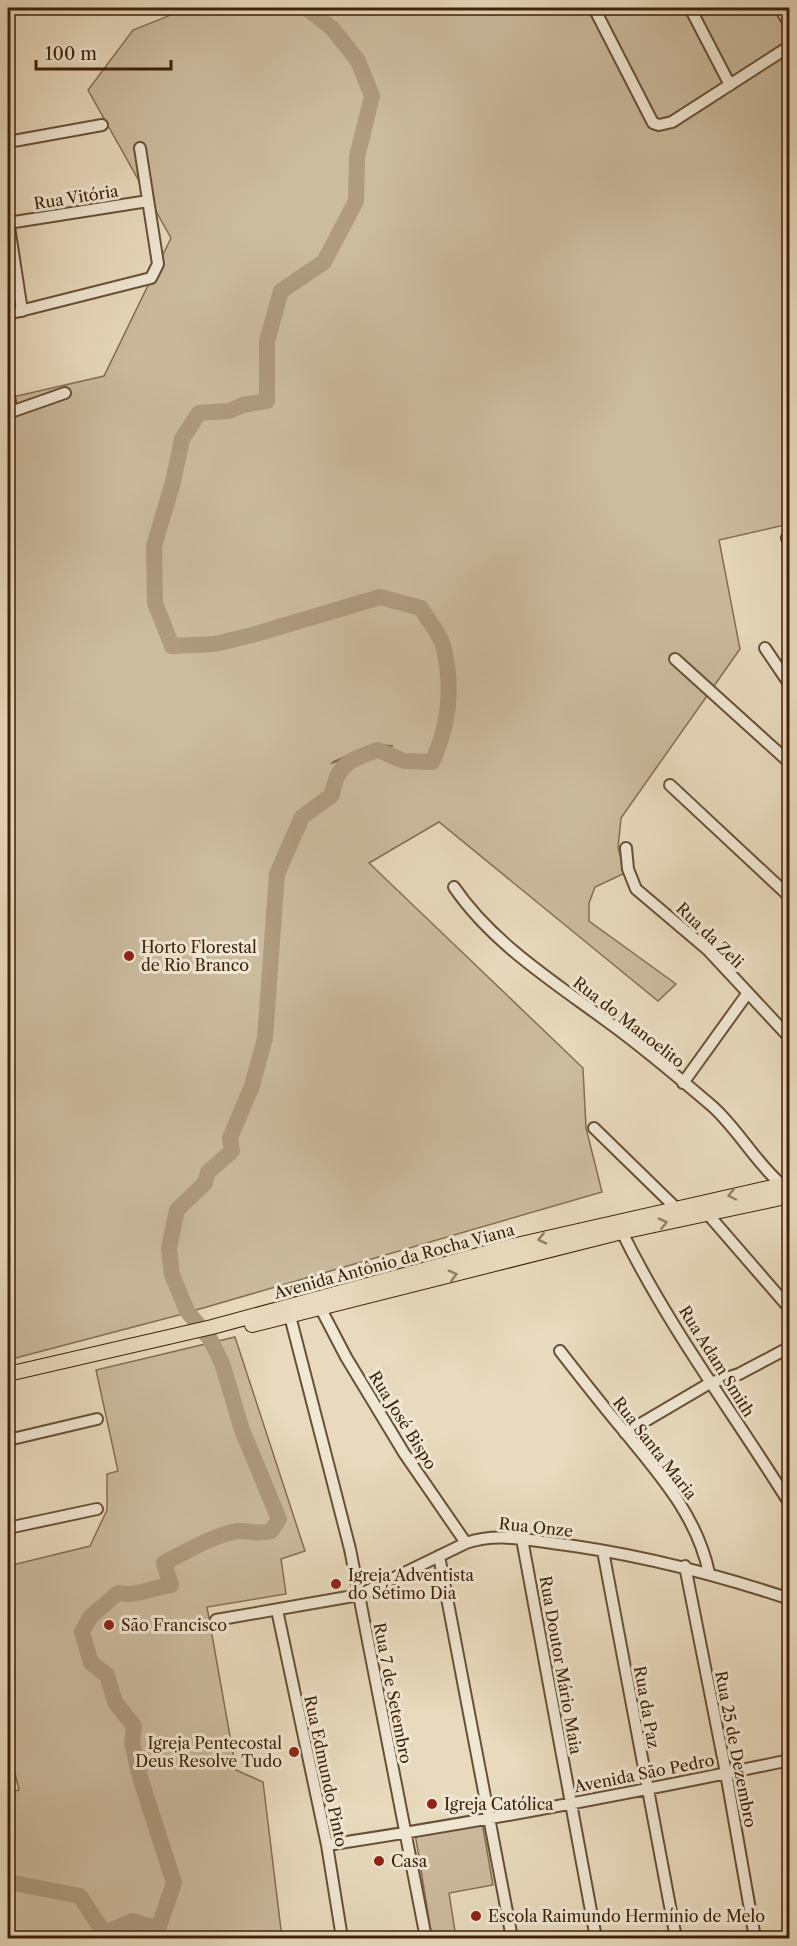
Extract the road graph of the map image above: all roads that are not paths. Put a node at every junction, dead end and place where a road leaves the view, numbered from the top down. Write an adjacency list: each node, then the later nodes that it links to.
1 (594, 8): 6 (street)
2 (690, 8): 6 (street)
3 (780, 8): 4 (street)
4 (789, 24)
5 (789, 46): 6 (street)
6 (730, 85)
7 (102, 125): 8 (street)
8 (8, 142)
9 (140, 147): 10 (street)
10 (148, 201): 11 (street, Rua Vitória); 12 (street)
11 (8, 222): 12 (street)
12 (22, 310): 13 (street)
13 (8, 314)
14 (8, 392): 16 (street)
15 (65, 393): 16 (street)
16 (10, 412)
17 (765, 648): 19 (street)
18 (675, 659): 20 (street)
19 (789, 685)
20 (789, 763)
21 (670, 785): 24 (street)
22 (626, 848): 25 (street, Rua da Zeli)
23 (454, 886): 27 (street, Rua do Manoelito)
24 (789, 897)
25 (747, 994): 26 (street, Rua da Zeli); 27 (street)
26 (789, 1038)
27 (684, 1083): 29 (street, Rua do Manoelito)
28 (594, 1128): 30 (street)
29 (787, 1188): 30 (main road, Avenida Antônio da Rocha Viana, one-way to 30); 31 (main road, Avenida Antônio da Rocha Viana)
30 (676, 1208): 36 (main road, Avenida Antônio da Rocha Viana, one-way to 36)
31 (706, 1212): 32 (main road, Avenida Antônio da Rocha Viana, one-way to 31); 34 (street)
32 (622, 1232): 33 (main road, Avenida Antônio da Rocha Viana, one-way to 32); 42 (street, Rua Adam Smith)
33 (321, 1309): 35 (main road, Avenida Antônio da Rocha Viana); 50 (street, Rua José Bispo)
34 (789, 1309)
35 (290, 1316): 36 (main road, Avenida Antônio da Rocha Viana); 55 (street, Rua 7 de Setembro)
36 (213, 1330): 38 (main road, Avenida Antônio da Rocha Viana)
37 (789, 1347): 42 (street)
38 (142, 1348): 40 (main road, Avenida Antônio da Rocha Viana); 41 (main road, Avenida Antônio da Rocha Viana)
39 (560, 1352): 44 (street, Rua Santa Maria)
40 (8, 1374)
41 (8, 1383)
42 (710, 1383): 44 (street); 46 (street, Rua Adam Smith)
43 (97, 1419): 45 (street)
44 (625, 1432): 54 (street, Rua Santa Maria)
45 (8, 1440)
46 (789, 1504)
47 (97, 1509): 48 (street)
48 (8, 1528)
49 (522, 1539): 50 (street, Rua Onze); 51 (street, Rua Onze); 62 (street, Rua Doutor Mário Maia)
50 (466, 1543): 52 (street, Rua Onze)
51 (603, 1551): 53 (street, Rua Onze); 61 (street, Rua da Paz)
52 (439, 1556): 55 (street, Rua Onze); 63 (street)
53 (685, 1566): 54 (street, Rua Onze); 60 (street, Rua 25 de Dezembro)
54 (709, 1573): 56 (street, Rua Onze)
55 (359, 1595): 57 (street, Rua Onze); 64 (street, Rua 7 de Setembro)
56 (789, 1599)
57 (277, 1610): 58 (street, Rua Onze); 65 (street, Rua Edmundo Pinto)
58 (216, 1620)
59 (789, 1760): 60 (street, Avenida São Pedro)
60 (726, 1773): 61 (street, Avenida São Pedro); 71 (street, Rua 25 de Dezembro)
61 (647, 1789): 62 (street, Avenida São Pedro); 70 (street, Rua da Paz)
62 (570, 1803): 63 (street, Avenida São Pedro); 69 (street, Rua Doutor Mário Maia)
63 (487, 1817): 64 (street, Avenida São Pedro); 68 (street)
64 (406, 1833): 65 (street, Avenida São Pedro); 67 (street, Rua 7 de Setembro)
65 (327, 1845): 66 (street, Rua Edmundo Pinto)
66 (342, 1938)
67 (426, 1938)
68 (512, 1938)
69 (596, 1938)
70 (676, 1938)
71 (754, 1938)

